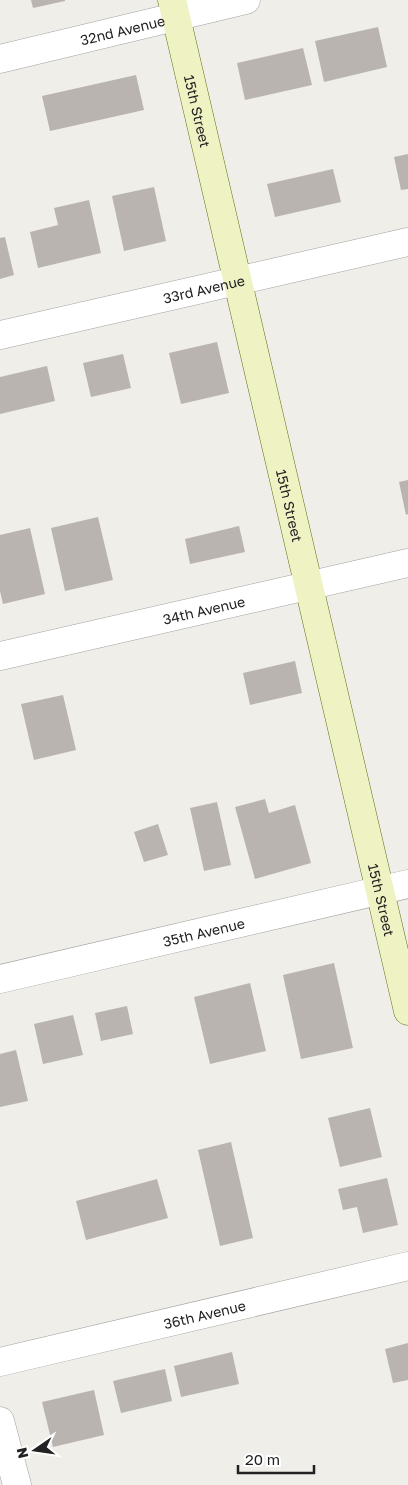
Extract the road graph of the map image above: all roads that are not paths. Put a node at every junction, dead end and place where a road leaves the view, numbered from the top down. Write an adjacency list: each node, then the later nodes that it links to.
1 (246, 0): 2 (street, 32nd Avenue)
2 (174, 8): 3 (street, 32nd Avenue); 5 (street, 15th Street)
3 (0, 59)
4 (408, 242): 5 (street, 33rd Avenue)
5 (238, 281): 6 (street, 33rd Avenue); 8 (street, 15th Street)
6 (0, 335)
7 (408, 563): 8 (street, 34th Avenue)
8 (310, 587): 9 (street, 34th Avenue); 11 (street, 15th Street)
9 (0, 656)
10 (408, 884): 11 (street, 35th Avenue)
11 (379, 891): 12 (street, 35th Avenue); 13 (street, 15th Street)
12 (0, 979)
13 (408, 1011)
14 (408, 1266): 15 (street, 36th Avenue)
15 (0, 1362)
16 (0, 1421): 17 (street)
17 (17, 1485)

